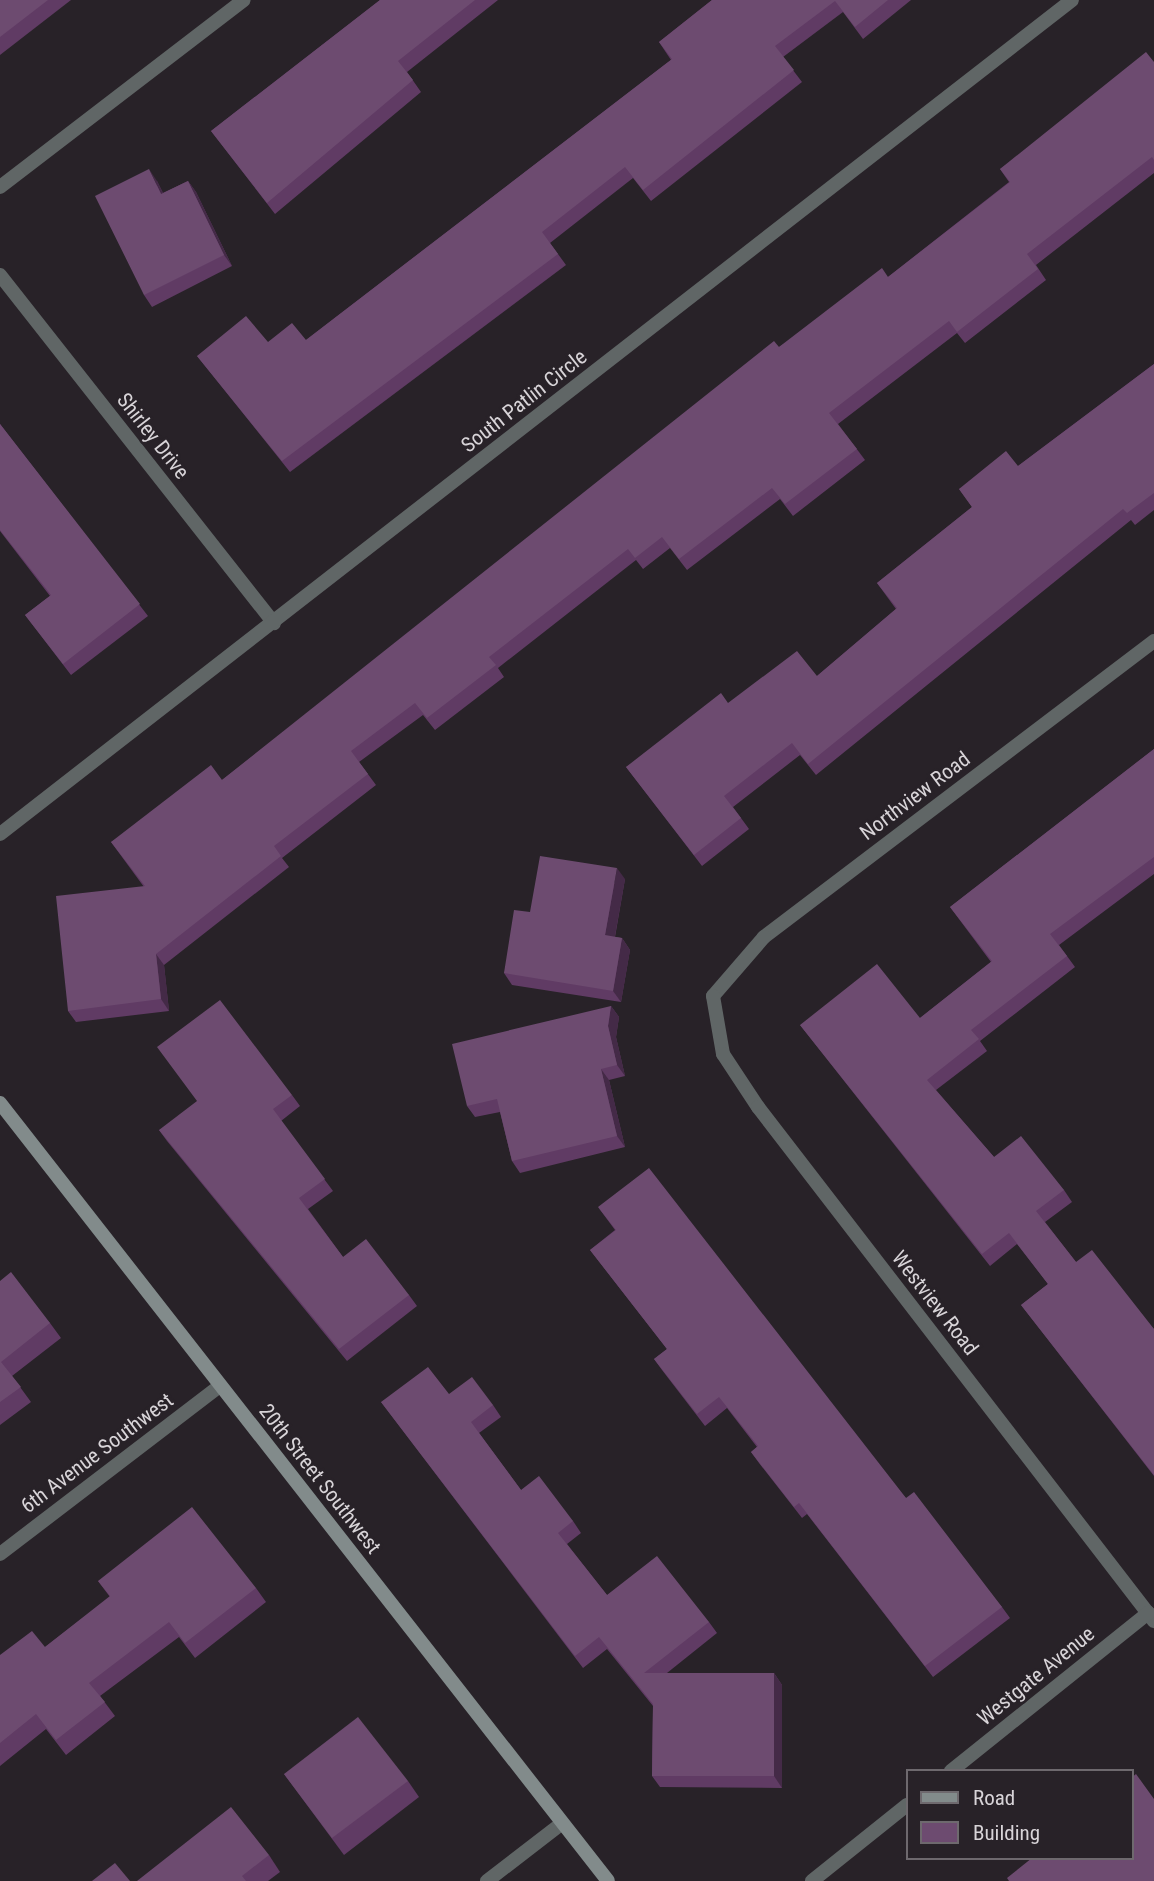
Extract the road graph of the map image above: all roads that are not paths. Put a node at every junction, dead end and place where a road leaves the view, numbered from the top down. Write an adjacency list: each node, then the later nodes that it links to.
1 (244, 0): 3 (street)
2 (1072, 0): 5 (street, South Patlin Circle)
3 (0, 187)
4 (0, 275): 5 (street, Shirley Drive)
5 (274, 623): 7 (street, South Patlin Circle)
6 (1154, 640): 8 (street, Northview Road)
7 (0, 834)
8 (713, 996): 12 (street, Westview Road)
9 (0, 1103): 10 (street, 20th Street Southwest)
10 (220, 1386): 11 (street, 6th Avenue Southwest); 15 (street, 20th Street Southwest)
11 (0, 1554)
12 (1151, 1617): 13 (street, Westgate Avenue)
13 (954, 1769)
14 (906, 1806): 18 (street)
15 (561, 1824): 16 (street); 17 (street, 20th Street Southwest)
16 (487, 1881)
17 (607, 1881)
18 (813, 1881)

